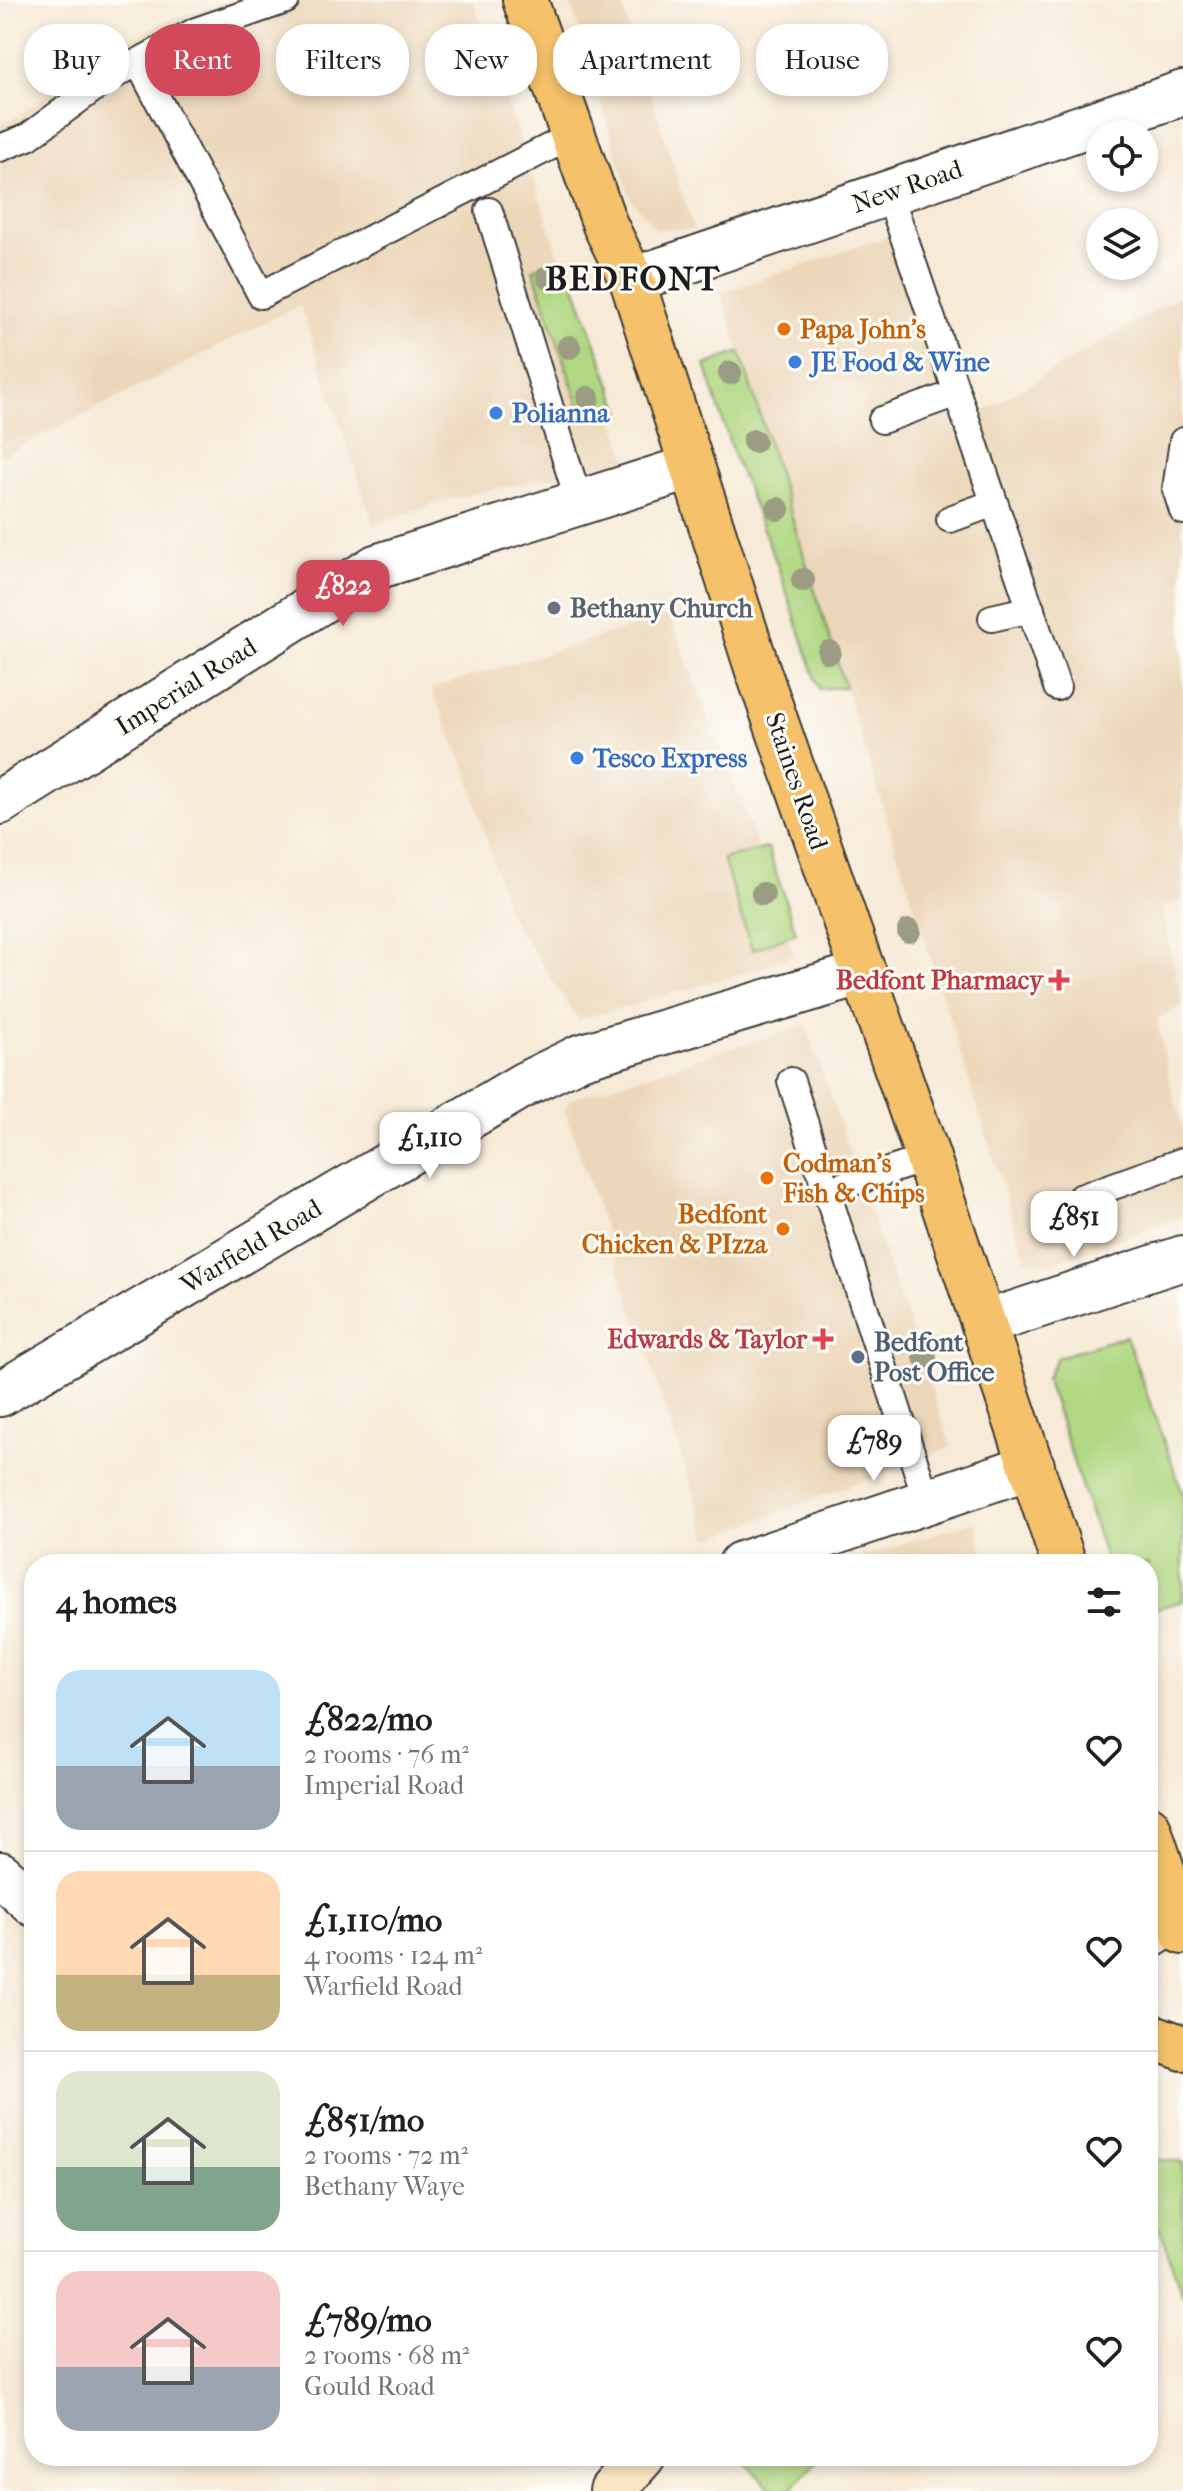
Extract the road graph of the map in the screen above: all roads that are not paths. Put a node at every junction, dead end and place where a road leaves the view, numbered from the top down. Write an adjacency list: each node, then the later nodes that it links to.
1 (286, 0): 3 (lane)
2 (525, 0): 5 (main road, Staines Road)
3 (138, 62): 5 (lane); 6 (lane)
4 (1183, 93): 7 (street, New Road)
5 (573, 135): 9 (main road, Staines Road)
6 (0, 148)
7 (889, 193): 9 (street, New Road); 10 (lane)
8 (489, 211): 14 (lane)
9 (632, 280): 13 (main road, Staines Road)
10 (957, 393): 11 (lane); 15 (lane)
11 (882, 420)
12 (1183, 441): 16 (lane)
13 (692, 467): 14 (street, Imperial Road); 22 (main road, Staines Road)
14 (579, 502): 21 (street, Imperial Road)
15 (994, 503): 17 (lane); 18 (lane)
16 (1183, 511)
17 (950, 519)
18 (1031, 609): 19 (lane); 20 (lane)
19 (992, 618)
20 (1057, 687)
21 (0, 802)
22 (864, 973): 24 (main road, Staines Road); 30 (street, Warfield Road)
23 (791, 1081): 26 (lane)
24 (928, 1158): 26 (lane); 29 (main road, Staines Road)
25 (1183, 1161): 27 (lane)
26 (826, 1191): 32 (lane)
27 (1080, 1198)
28 (1183, 1258): 29 (street)
29 (985, 1323): 31 (main road, Staines Road)
30 (0, 1394)
31 (1032, 1466): 32 (street); 34 (main road, Staines Road)
32 (927, 1501): 33 (street)
33 (771, 1554)
34 (1061, 1554)
35 (1158, 1873): 38 (main road)
36 (0, 1874): 37 (street)
37 (24, 1895)
38 (1170, 1929)
39 (1158, 2039): 40 (main road)
40 (1183, 2048)
41 (634, 2466): 42 (main road)
42 (612, 2491)

